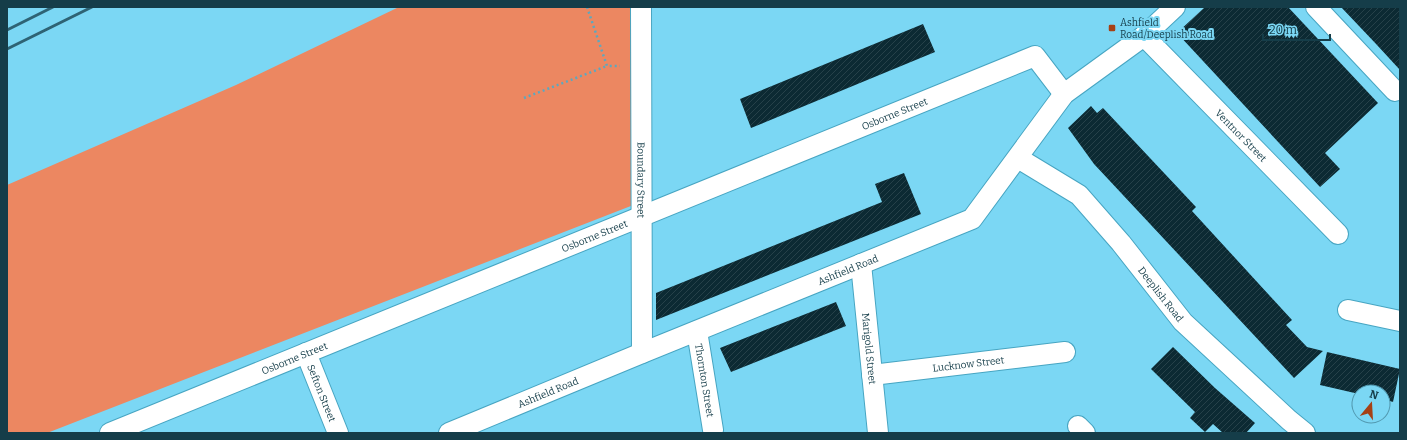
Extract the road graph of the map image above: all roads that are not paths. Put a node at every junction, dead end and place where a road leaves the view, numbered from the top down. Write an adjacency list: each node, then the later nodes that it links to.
1 (641, 7): 8 (street, Boundary Street)
2 (1175, 7): 4 (street, Ashfield Road)
3 (1316, 7): 5 (street)
4 (1144, 36): 6 (street, Ashfield Road); 9 (street, Ventnor Street)
5 (1395, 91)
6 (1064, 94): 7 (street, Ashfield Road); 8 (street, Osborne Street)
7 (1018, 158): 10 (street, Ashfield Road); 18 (street, Deeplish Road)
8 (642, 216): 15 (street, Osborne Street); 16 (street, Boundary Street)
9 (1338, 234)
10 (861, 264): 13 (street, Ashfield Road); 17 (street, Marigold Street)
11 (1348, 310): 12 (street)
12 (1400, 320)
13 (697, 331): 16 (street, Ashfield Road); 19 (street, Thornton Street)
14 (1065, 352): 17 (street, Lucknow Street)
15 (306, 353): 20 (street, Osborne Street); 21 (street, Sefton Street)
16 (642, 353): 22 (street, Ashfield Road)
17 (872, 375): 23 (street, Marigold Street)
18 (1284, 427): 24 (street, Deeplish Road)
19 (713, 430)
20 (110, 433)
21 (338, 433)
22 (449, 433)
23 (878, 433)
24 (1305, 433)

